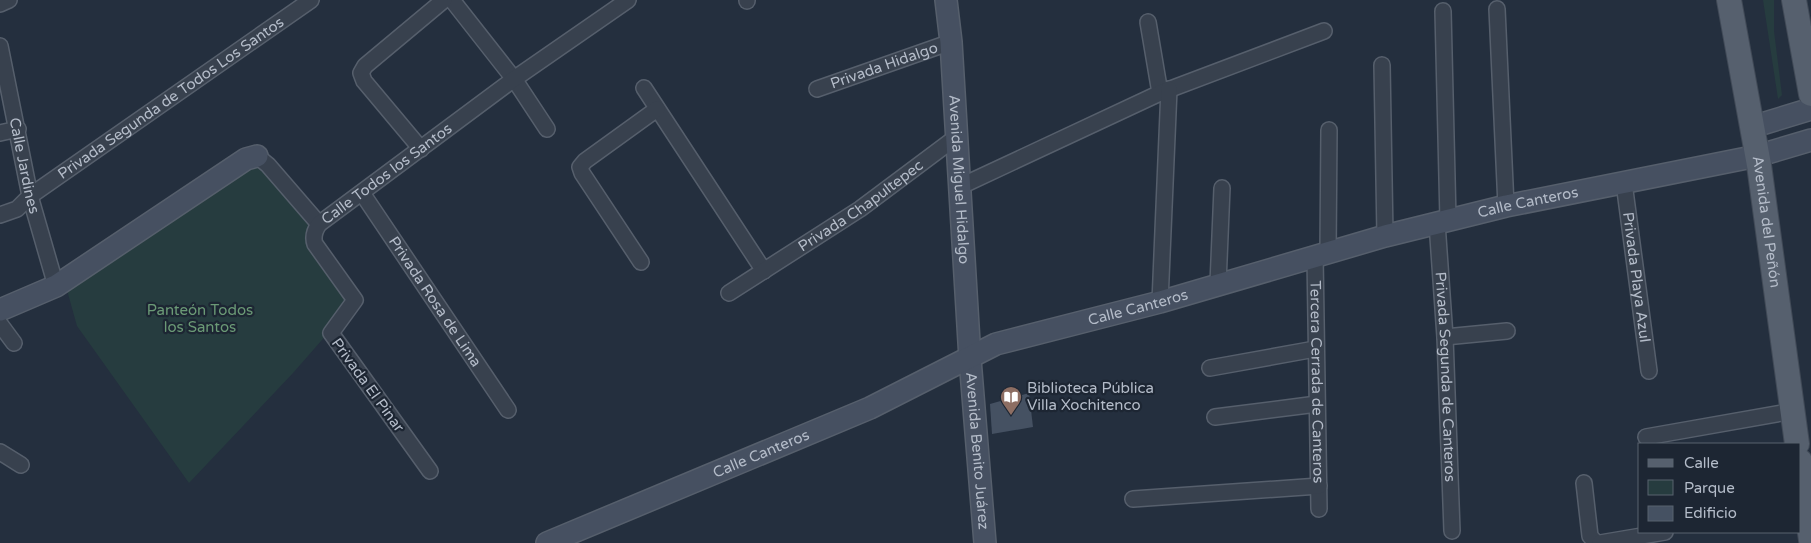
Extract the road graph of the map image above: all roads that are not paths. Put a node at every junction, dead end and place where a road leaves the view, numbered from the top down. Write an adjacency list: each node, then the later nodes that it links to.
1 (9, 0): 9 (street)
2 (311, 0): 38 (street, Privada Segunda de Todos Los Santos)
3 (444, 0): 31 (street)
4 (452, 0): 17 (street)
5 (628, 0): 17 (street, Calle Todos los Santos)
6 (946, 0): 14 (street, Avenida Miguel Hidalgo)
7 (1729, 0): 24 (main road, Avenida del Peñón)
8 (1794, 0): 21 (main road)
9 (0, 4)
10 (1497, 9): 39 (street)
11 (1443, 11): 41 (street, Privada Segunda de Canteros)
12 (1148, 22): 20 (street)
13 (1324, 32): 20 (street)
14 (951, 42): 19 (street, Privada Hidalgo); 29 (street, Avenida Miguel Hidalgo)
15 (0, 46): 25 (street, Calle Jardines)
16 (1382, 65): 43 (street)
17 (514, 80): 26 (street); 31 (street, Calle Todos los Santos)
18 (644, 88): 22 (street)
19 (817, 89)
20 (1164, 91): 35 (street); 50 (street)
21 (1811, 94)
22 (657, 109): 45 (street); 46 (street)
23 (1811, 109): 24 (street)
24 (1752, 127): 33 (main road, Avenida del Peñón)
25 (18, 129): 28 (street); 38 (street, Calle Jardines)
26 (547, 129)
27 (1329, 130): 44 (street, Tercera Cerrada de Canteros)
28 (0, 133)
29 (955, 138): 35 (street, Avenida Miguel Hidalgo); 46 (street, Privada Chapultepec)
30 (1811, 140): 33 (street, Calle Canteros)
31 (421, 150): 37 (street, Calle Todos los Santos)
32 (257, 156): 42 (street, Calle Todos los Santos); 48 (street, Calle Todos los Santos)
33 (1757, 156): 34 (street, Calle Canteros); 62 (main road, Avenida del Peñón)
34 (1624, 183): 39 (street, Calle Canteros); 59 (street, Privada Playa Azul)
35 (959, 187): 57 (street, Avenida Miguel Hidalgo)
36 (1222, 188): 47 (street)
37 (362, 193): 42 (street, Calle Todos los Santos); 61 (street, Privada Rosa de Lima)
38 (30, 196): 40 (street, Privada Segunda de Todos Los Santos); 48 (street, Calle Jardines)
39 (1506, 206): 41 (street, Calle Canteros)
40 (0, 215)
41 (1443, 222): 43 (street, Calle Canteros); 54 (street, Privada Segunda de Canteros)
42 (319, 224): 68 (street, Privada El Pinar)
43 (1386, 236): 44 (street, Calle Canteros)
44 (1322, 254): 47 (street, Calle Canteros); 56 (street, Tercera Cerrada de Canteros)
45 (641, 262)
46 (764, 271): 49 (street, Privada Chapultepec)
47 (1218, 284): 50 (street, Calle Canteros)
48 (56, 286): 51 (street, Calle Todos los Santos)
49 (729, 293)
50 (1160, 302): 57 (street, Calle Canteros)
51 (0, 310)
52 (0, 324): 55 (street)
53 (1507, 331): 54 (street)
54 (1445, 337): 75 (street, Privada Segunda de Canteros)
55 (14, 343)
56 (1316, 350): 58 (street); 60 (street, Tercera Cerrada de Canteros)
57 (970, 359): 78 (street, Calle Canteros); 79 (street, Avenida Benito Juárez)
58 (1210, 368)
59 (1649, 371)
60 (1317, 404): 63 (street); 71 (street, Tercera Cerrada de Canteros)
61 (508, 410)
62 (1793, 411): 64 (street); 65 (main road, Avenida del Peñón)
63 (1215, 417)
64 (1646, 437)
65 (1797, 443)
66 (0, 452): 67 (street)
67 (21, 465)
68 (430, 471)
69 (1801, 473): 73 (main road)
70 (1584, 483): 80 (street)
71 (1319, 486): 72 (street); 74 (street, Tercera Cerrada de Canteros)
72 (1133, 499)
73 (1804, 508): 77 (main road)
74 (1320, 509)
75 (1452, 531)
76 (1659, 533): 80 (street)
77 (1811, 540)
78 (547, 543)
79 (985, 543)
80 (1598, 543)

